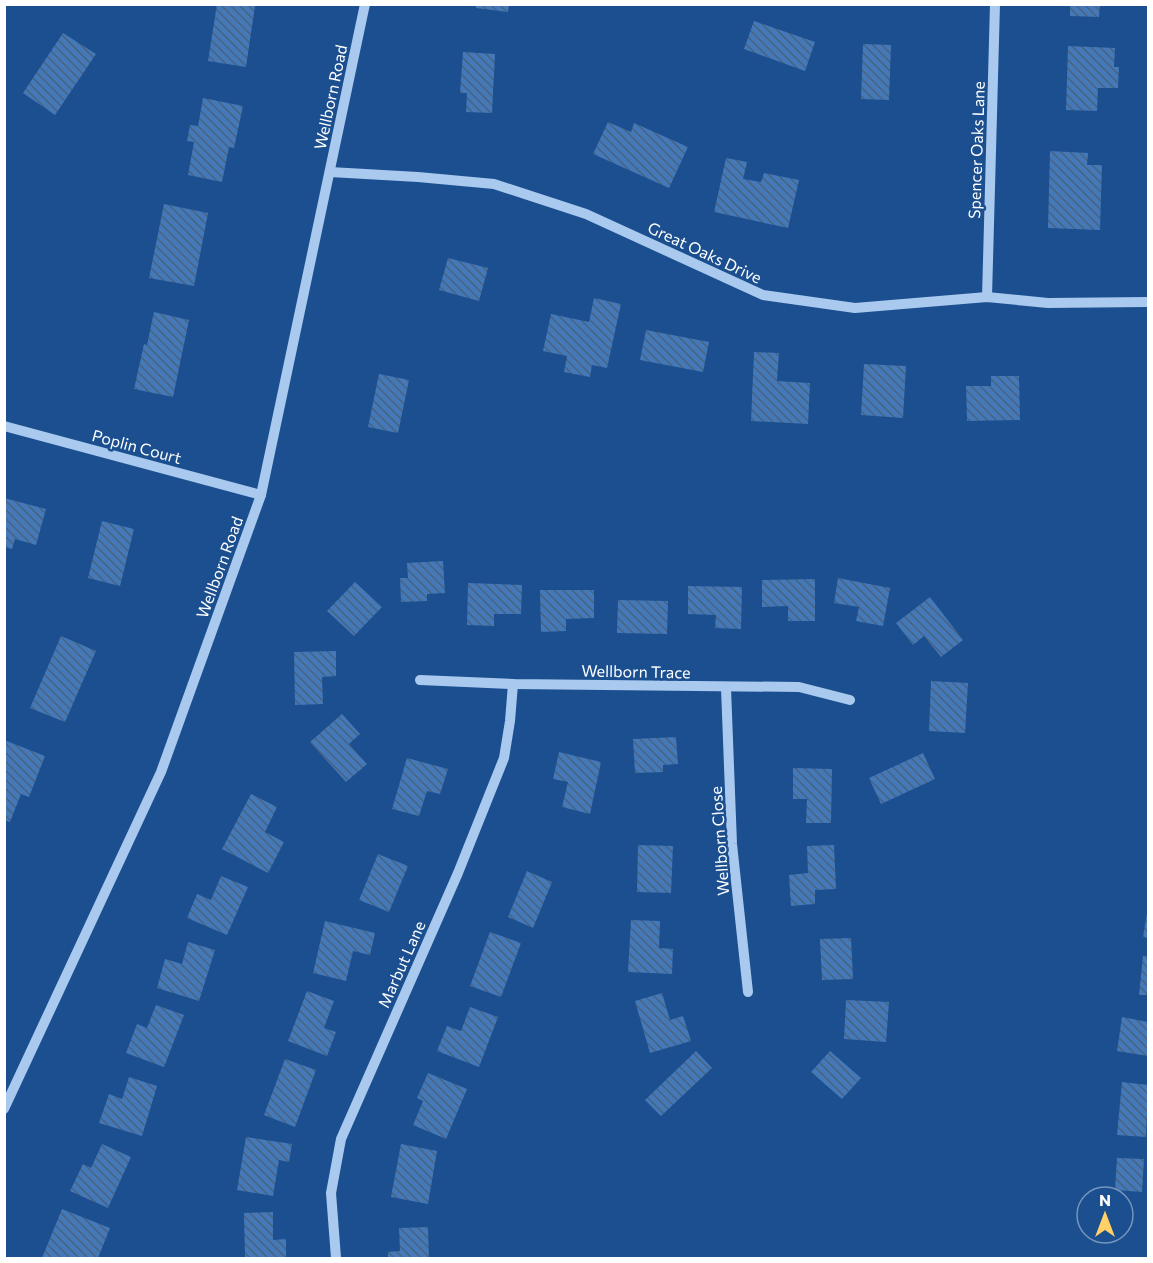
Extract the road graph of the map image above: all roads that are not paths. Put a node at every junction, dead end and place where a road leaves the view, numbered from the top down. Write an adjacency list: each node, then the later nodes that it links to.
1 (365, 4): 3 (street, Wellborn Road)
2 (995, 4): 4 (street, Spencer Oaks Lane)
3 (330, 172): 4 (street, Great Oaks Drive); 7 (street, Wellborn Road)
4 (987, 297): 5 (street, Great Oaks Drive)
5 (1149, 302)
6 (4, 426): 7 (street, Poplin Court)
7 (261, 495): 13 (street, Wellborn Road)
8 (420, 680): 9 (street, Wellborn Trace)
9 (513, 684): 10 (street, Wellborn Trace); 14 (street, Marbut Lane)
10 (726, 688): 11 (street, Wellborn Trace); 12 (street, Wellborn Close)
11 (850, 700)
12 (748, 992)
13 (4, 1109)
14 (336, 1258)

